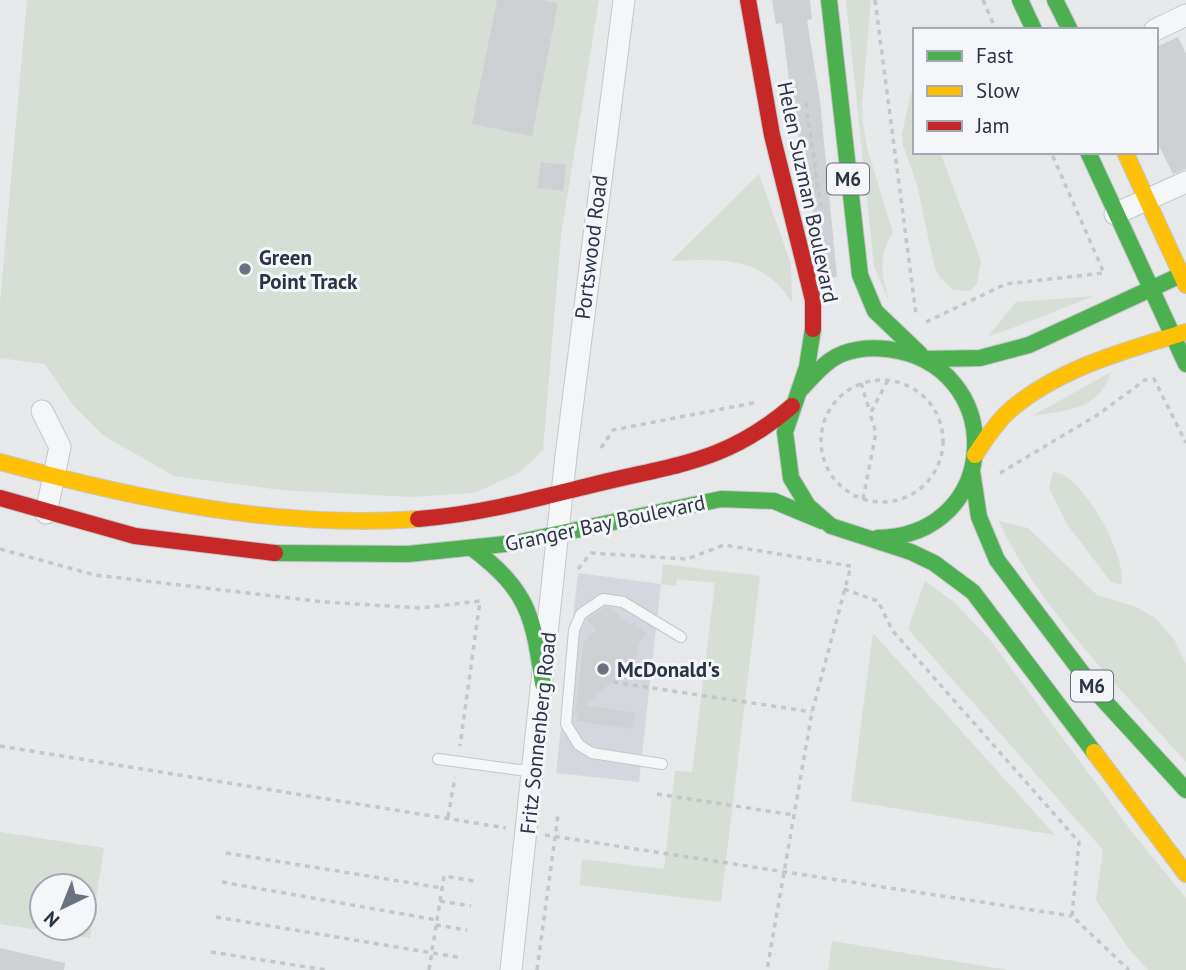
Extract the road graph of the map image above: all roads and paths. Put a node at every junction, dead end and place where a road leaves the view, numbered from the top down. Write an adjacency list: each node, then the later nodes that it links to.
1 (624, 0): 40 (street, Portswood Road)
2 (748, 0): 30 (main road, Helen Suzman Boulevard / M6)
3 (829, 0): 24 (main road, Helen Suzman Boulevard / M6)
4 (876, 0): 14 (path)
5 (983, 0): 9 (path)
6 (1020, 0): 10 (main road)
7 (1055, 0): 11 (main road)
8 (1186, 15): 12 (street)
9 (995, 28)
10 (1033, 28)
11 (1069, 28)
12 (1158, 29)
13 (806, 103): 19 (path)
14 (1052, 154)
15 (1089, 154): 20 (main road)
16 (1126, 154): 18 (main road)
17 (1186, 182): 18 (street)
18 (1146, 200): 20 (street); 21 (main road)
19 (822, 210)
20 (1115, 214): 22 (main road)
21 (1184, 280): 22 (main road)
22 (1150, 289): 23 (main road); 24 (main road)
23 (1179, 334): 25 (main road); 37 (main road)
24 (925, 358): 30 (main road, Helen Suzman Boulevard / M6); 37 (main road, Helen Suzman Boulevard / M6)
25 (1186, 364)
26 (892, 372): 28 (path)
27 (859, 376): 29 (path)
28 (888, 380): 29 (path); 33 (path); 42 (path)
29 (861, 383): 33 (path); 42 (path)
30 (796, 399): 40 (main road, Granger Bay Boulevard); 44 (main road, Helen Suzman Boulevard / M6)
31 (765, 400): 35 (path)
32 (42, 411): 39 (street)
33 (870, 414): 42 (path)
34 (1186, 443): 38 (path)
35 (601, 448)
36 (0, 462): 39 (main road, Granger Bay Boulevard)
37 (974, 463): 46 (main road, Helen Suzman Boulevard / M6); 60 (main road, Helen Suzman Boulevard / M6)
38 (997, 475)
39 (56, 478): 40 (main road, Granger Bay Boulevard); 43 (street)
40 (563, 495): 45 (street, Fritz Sonnenberg Road)
41 (0, 498): 43 (main road, Granger Bay Boulevard)
42 (863, 499)
43 (46, 513): 47 (main road, Granger Bay Boulevard)
44 (828, 523): 45 (main road, Granger Bay Boulevard); 46 (main road, Helen Suzman Boulevard / M6)
45 (558, 536): 47 (main road, Granger Bay Boulevard); 53 (street, Fritz Sonnenberg Road)
46 (870, 538): 69 (main road, Helen Suzman Boulevard / M6)
47 (472, 548): 53 (main road)
48 (0, 549): 57 (path)
49 (579, 569): 50 (path)
50 (844, 589): 54 (path); 75 (path)
51 (681, 637): 58 (lane)
52 (612, 682): 54 (path)
53 (543, 684): 59 (street, Fritz Sonnenberg Road)
54 (812, 712): 63 (path)
55 (0, 746): 64 (path)
56 (438, 758): 57 (lane)
57 (458, 761): 59 (lane); 64 (path)
58 (662, 764)
59 (534, 772): 65 (street, Fritz Sonnenberg Road)
60 (1186, 790)
61 (657, 794): 63 (path)
62 (558, 815): 66 (path)
63 (794, 815): 68 (path)
64 (448, 817): 65 (path)
65 (528, 832): 66 (path); 84 (street, Fritz Sonnenberg Road)
66 (556, 837): 68 (path); 85 (path)
67 (226, 853): 72 (path)
68 (784, 872): 75 (path); 86 (path)
69 (1186, 874)
70 (474, 881): 72 (path)
71 (222, 882): 77 (path)
72 (442, 888): 73 (path)
73 (440, 901): 74 (path); 77 (path)
74 (471, 906)
75 (1072, 916): 87 (path)
76 (216, 917): 80 (path)
77 (437, 923): 78 (path); 80 (path)
78 (467, 930)
79 (211, 952): 82 (path)
80 (432, 953): 81 (path); 83 (path)
81 (463, 958)
82 (326, 970)
83 (429, 970)
84 (511, 970)
85 (537, 970)
86 (767, 970)
87 (1129, 970)

